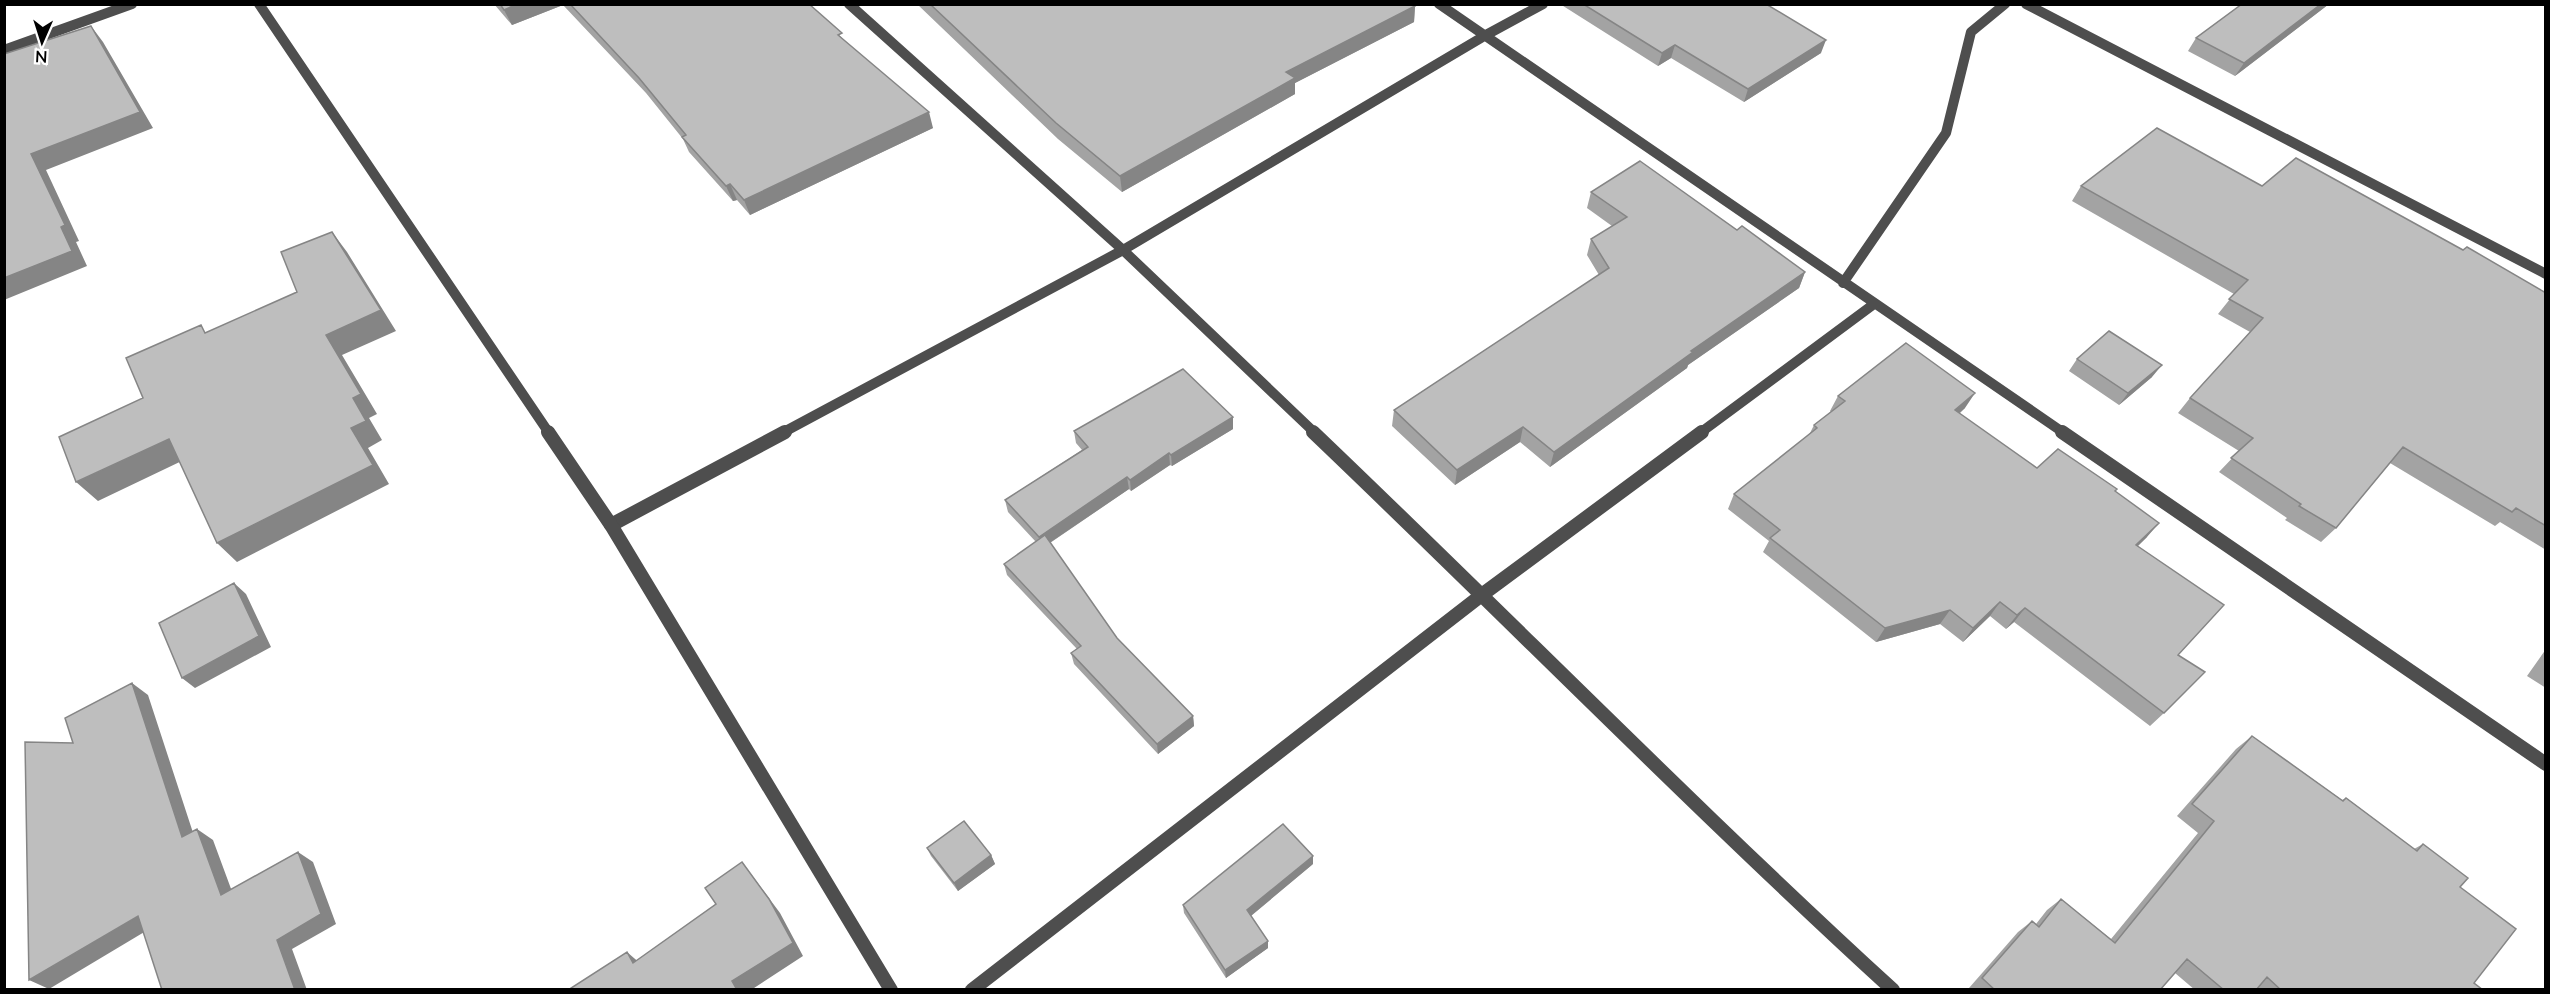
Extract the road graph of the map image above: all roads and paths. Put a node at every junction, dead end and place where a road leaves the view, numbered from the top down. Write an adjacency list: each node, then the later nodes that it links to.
1 (132, 4): 9 (street)
2 (259, 4): 14 (street)
3 (849, 4): 10 (street)
4 (1439, 4): 8 (street)
5 (1543, 4): 8 (street)
6 (2005, 4): 12 (street)
7 (2026, 4): 11 (street)
8 (1486, 35): 10 (street); 12 (street)
9 (4, 50)
10 (1123, 250): 14 (street); 15 (street)
11 (2546, 274)
12 (1843, 283): 13 (street)
13 (1874, 304): 15 (street); 16 (street)
14 (610, 525): 17 (street)
15 (1483, 594): 18 (street); 19 (street)
16 (2546, 764)
17 (891, 990)
18 (972, 990)
19 (1893, 990)

